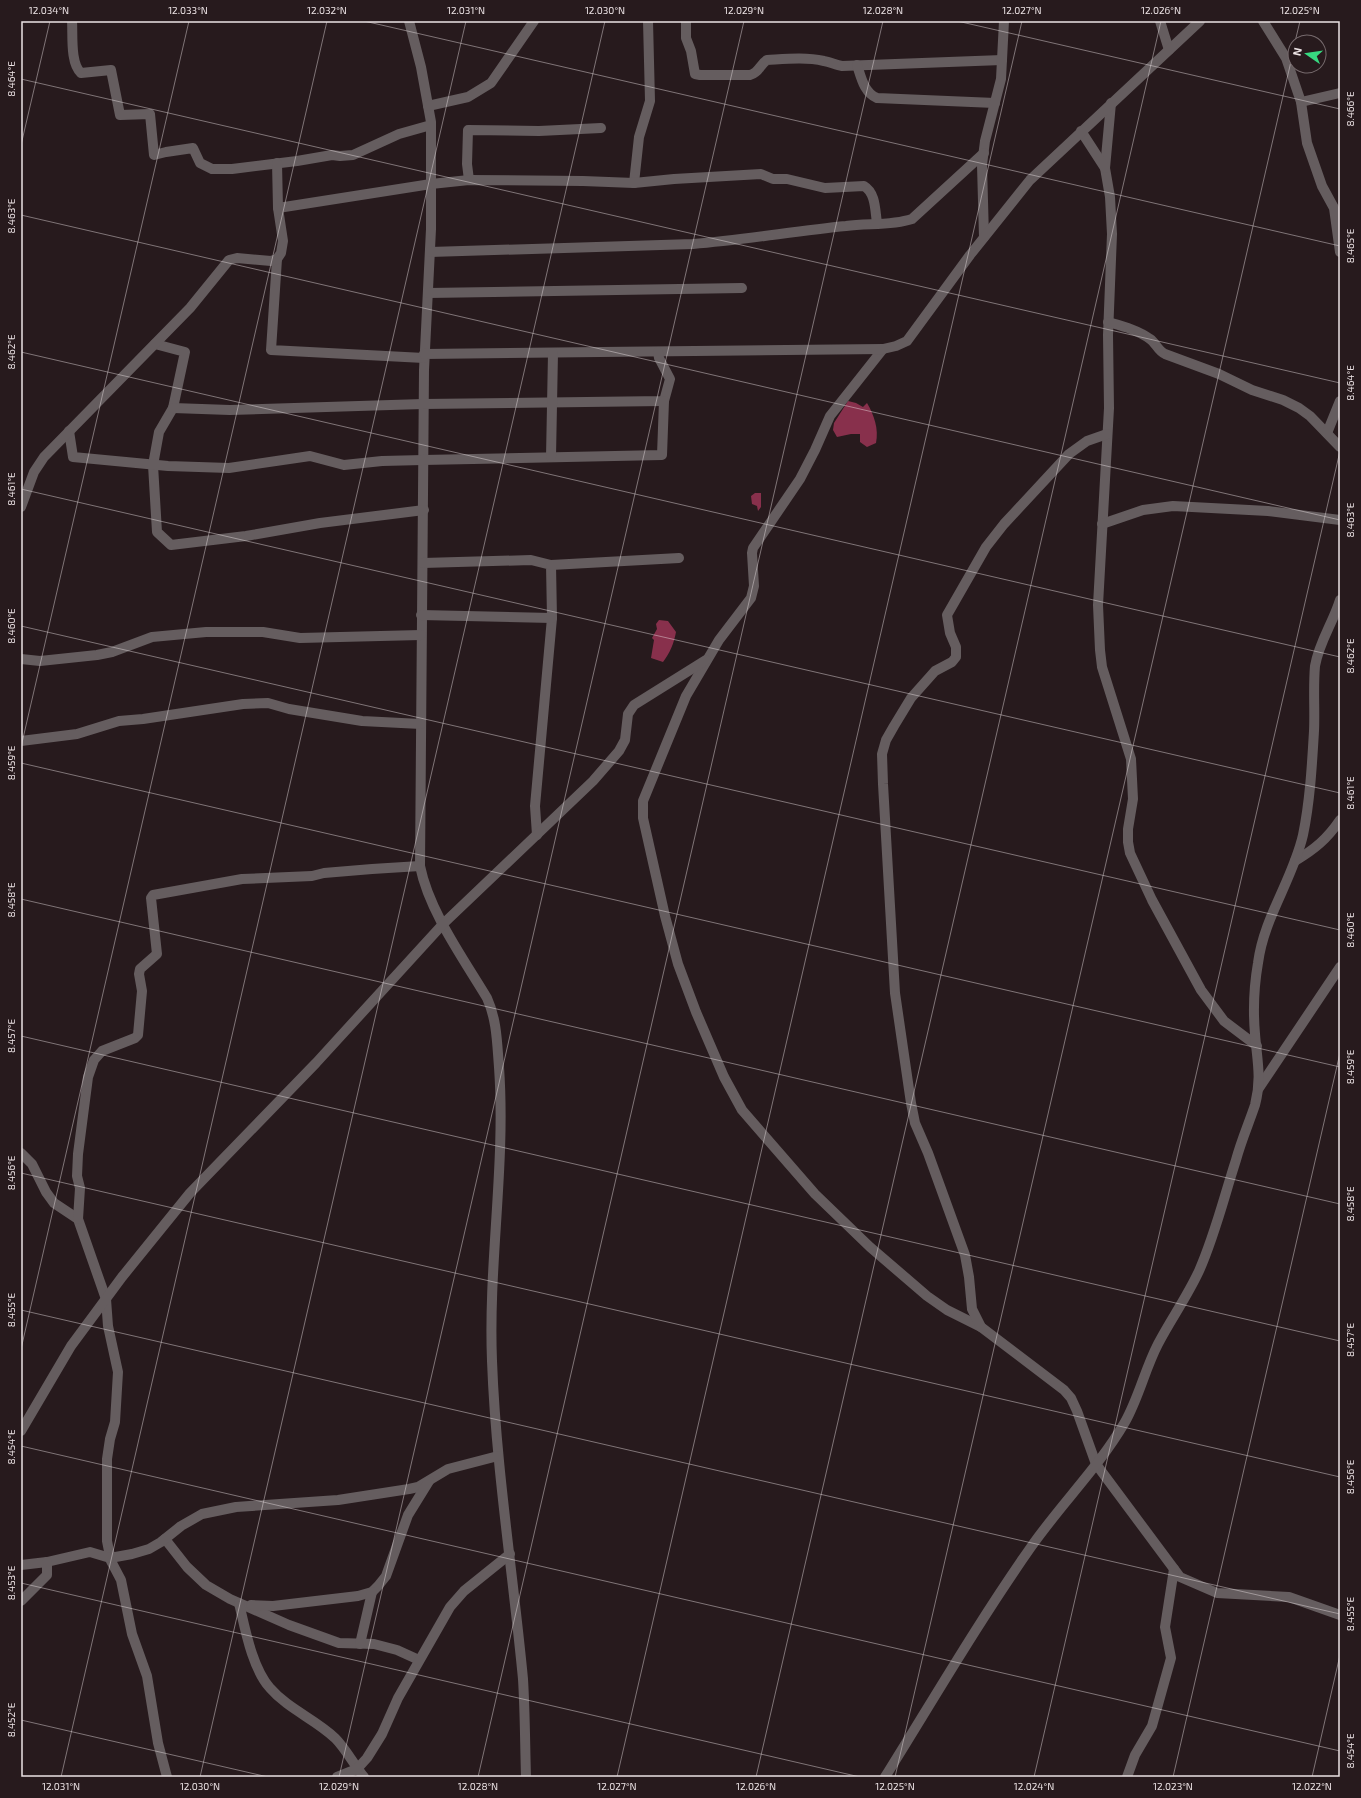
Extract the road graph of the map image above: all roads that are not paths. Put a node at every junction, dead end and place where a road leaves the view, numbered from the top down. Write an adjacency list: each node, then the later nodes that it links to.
1 (72, 21): 22 (street)
2 (409, 21): 17 (street)
3 (534, 21): 17 (street)
4 (648, 21): 26 (street)
5 (686, 21): 12 (street)
6 (1004, 21): 11 (street)
7 (1160, 21): 10 (street)
8 (1200, 21): 10 (street)
9 (1264, 21): 14 (street)
10 (1169, 50): 16 (street)
11 (1002, 60): 12 (street); 15 (street)
12 (857, 65): 15 (street)
13 (1340, 93): 14 (street)
14 (1301, 102): 31 (street)
15 (995, 103): 21 (street)
16 (1111, 103): 20 (street); 23 (street)
17 (428, 106): 18 (street)
18 (431, 125): 22 (street); 25 (street)
19 (601, 128): 24 (street)
20 (1081, 131): 23 (street); 29 (street)
21 (984, 153): 28 (street); 29 (street)
22 (277, 163): 27 (street)
23 (1105, 168): 35 (street)
24 (469, 180): 25 (street); 26 (street)
25 (431, 184): 27 (street); 30 (street)
26 (634, 184): 28 (street)
27 (278, 208): 32 (street)
28 (877, 223): 30 (street)
29 (984, 237): 37 (street)
30 (430, 252): 34 (street)
31 (1340, 252)
32 (278, 259): 36 (street); 40 (street)
33 (742, 288): 34 (street)
34 (428, 293): 40 (street)
35 (1108, 322): 47 (street); 48 (street)
36 (154, 344): 45 (street); 46 (street)
37 (883, 349): 38 (street); 66 (street)
38 (658, 352): 39 (street); 41 (street)
39 (553, 353): 40 (street); 43 (street)
40 (424, 356): 44 (street)
41 (664, 400): 43 (street); 50 (street)
42 (1340, 401): 47 (street)
43 (552, 402): 44 (street); 50 (street)
44 (423, 404): 45 (street); 51 (street)
45 (173, 408): 52 (street)
46 (69, 431): 52 (street); 53 (street)
47 (1328, 433): 49 (street)
48 (1107, 434): 57 (street); 80 (street)
49 (1340, 447)
50 (551, 457): 51 (street)
51 (423, 460): 52 (street); 55 (street)
52 (154, 465): 55 (street)
53 (24, 490): 54 (street)
54 (21, 507)
55 (424, 510): 59 (street)
56 (1340, 520): 57 (street)
57 (1102, 524): 75 (street)
58 (679, 558): 60 (street)
59 (423, 563): 60 (street); 62 (street)
60 (551, 566): 63 (street)
61 (1340, 600): 71 (street)
62 (421, 615): 63 (street); 64 (street)
63 (552, 618): 70 (street)
64 (421, 635): 65 (street); 67 (street)
65 (21, 659)
66 (708, 659): 70 (street); 80 (street)
67 (421, 724): 68 (street); 72 (street)
68 (21, 741)
69 (1340, 820): 71 (street)
70 (537, 835): 73 (street)
71 (1295, 861): 75 (street)
72 (420, 866): 73 (street); 78 (street)
73 (443, 924): 79 (street); 82 (street)
74 (1340, 967): 76 (street)
75 (1257, 1046): 76 (street)
76 (1258, 1090): 83 (street)
77 (21, 1153): 78 (street)
78 (78, 1219): 79 (street)
79 (106, 1299): 81 (street); 87 (street)
80 (981, 1327): 83 (street)
81 (21, 1431)
82 (498, 1456): 84 (street); 86 (street)
83 (1096, 1464): 90 (street); 102 (street)
84 (430, 1479): 85 (street); 91 (street)
85 (165, 1539): 87 (street); 93 (street)
86 (510, 1554): 96 (street); 101 (street)
87 (110, 1558): 88 (street); 98 (street)
88 (47, 1562): 89 (street); 92 (street)
89 (21, 1565)
90 (1174, 1569): 94 (street); 103 (street)
91 (372, 1592): 93 (street); 95 (street)
92 (21, 1601)
93 (239, 1603): 95 (street); 97 (street)
94 (1340, 1615)
95 (360, 1644): 96 (street)
96 (419, 1660): 97 (street)
97 (356, 1773): 99 (street); 100 (street)
98 (167, 1777)
99 (337, 1777)
100 (364, 1777)
101 (526, 1777)
102 (885, 1777)
103 (1127, 1777)

